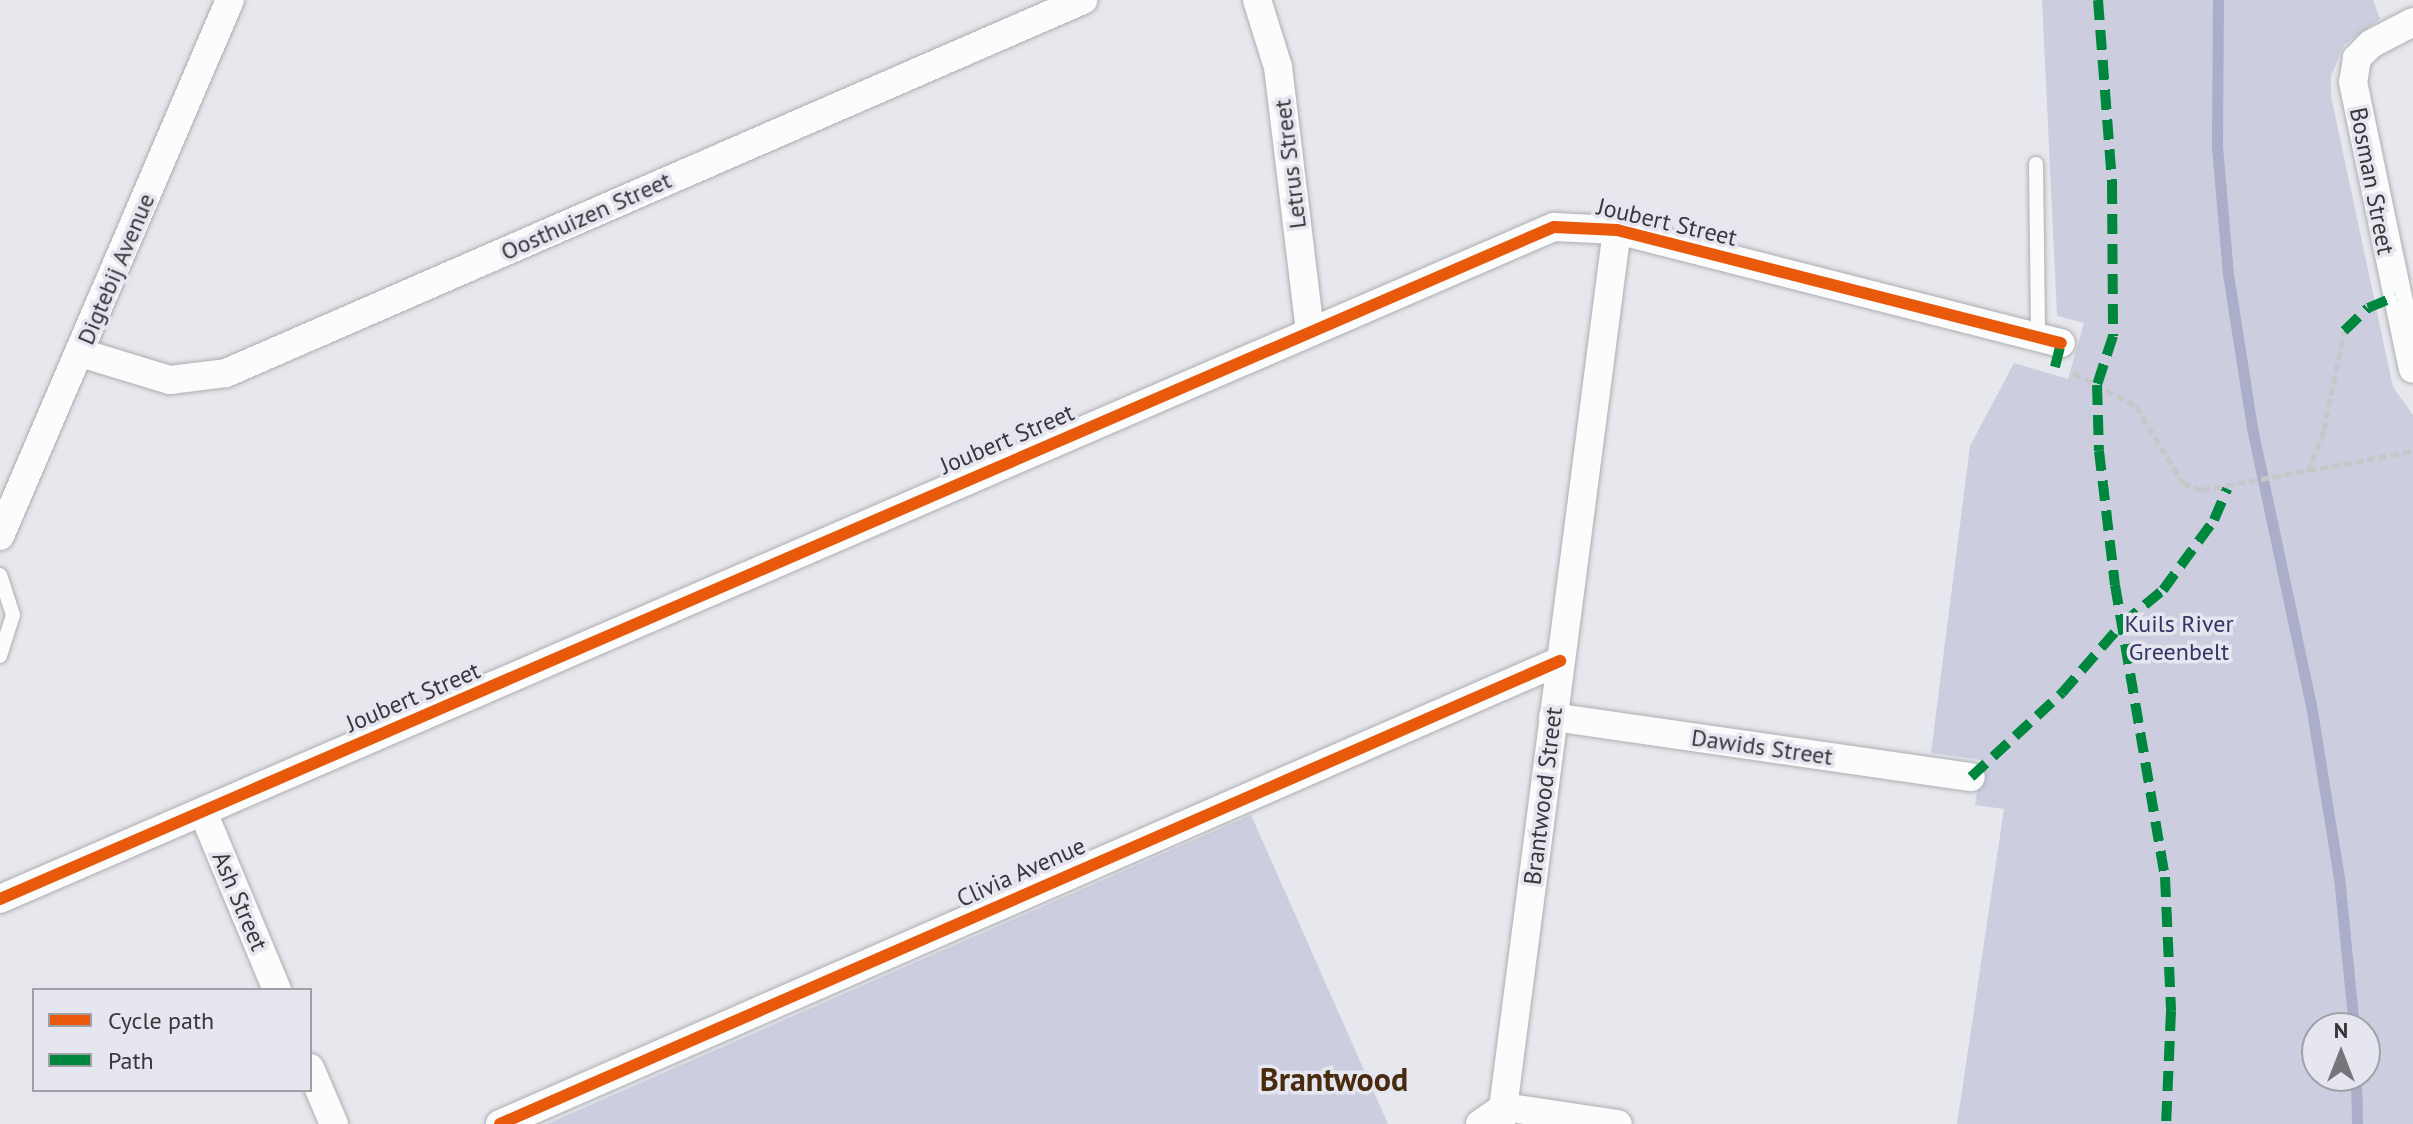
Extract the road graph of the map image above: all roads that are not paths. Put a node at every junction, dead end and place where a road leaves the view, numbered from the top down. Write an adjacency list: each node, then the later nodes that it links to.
1 (230, 0): 9 (street, Digtebij Avenue)
2 (1083, 0): 9 (street, Oosthuizen Street)
3 (1257, 0): 7 (street, Letrus Street)
4 (2413, 22): 10 (street, Bosman Street)
5 (2036, 164): 8 (lane)
6 (1617, 230): 7 (street, Joubert Street); 8 (street, Joubert Street); 14 (street, Brantwood Street)
7 (1310, 331): 17 (street, Joubert Street)
8 (2049, 340)
9 (81, 353): 11 (street, Digtebij Avenue)
10 (2413, 369)
11 (0, 536)
12 (0, 575): 13 (lane)
13 (0, 656)
14 (1560, 661): 15 (street, Brantwood Street); 23 (street, Clivia Avenue)
15 (1553, 717): 16 (street, Dawids Street); 21 (street, Brantwood Street)
16 (1971, 777)
17 (203, 812): 18 (street, Joubert Street); 19 (street, Ash Street)
18 (0, 899)
19 (276, 988)
20 (312, 1073): 22 (street)
21 (1502, 1115): 24 (street); 25 (street)
22 (334, 1124)
23 (500, 1124)
24 (1480, 1124)
25 (1618, 1124)

